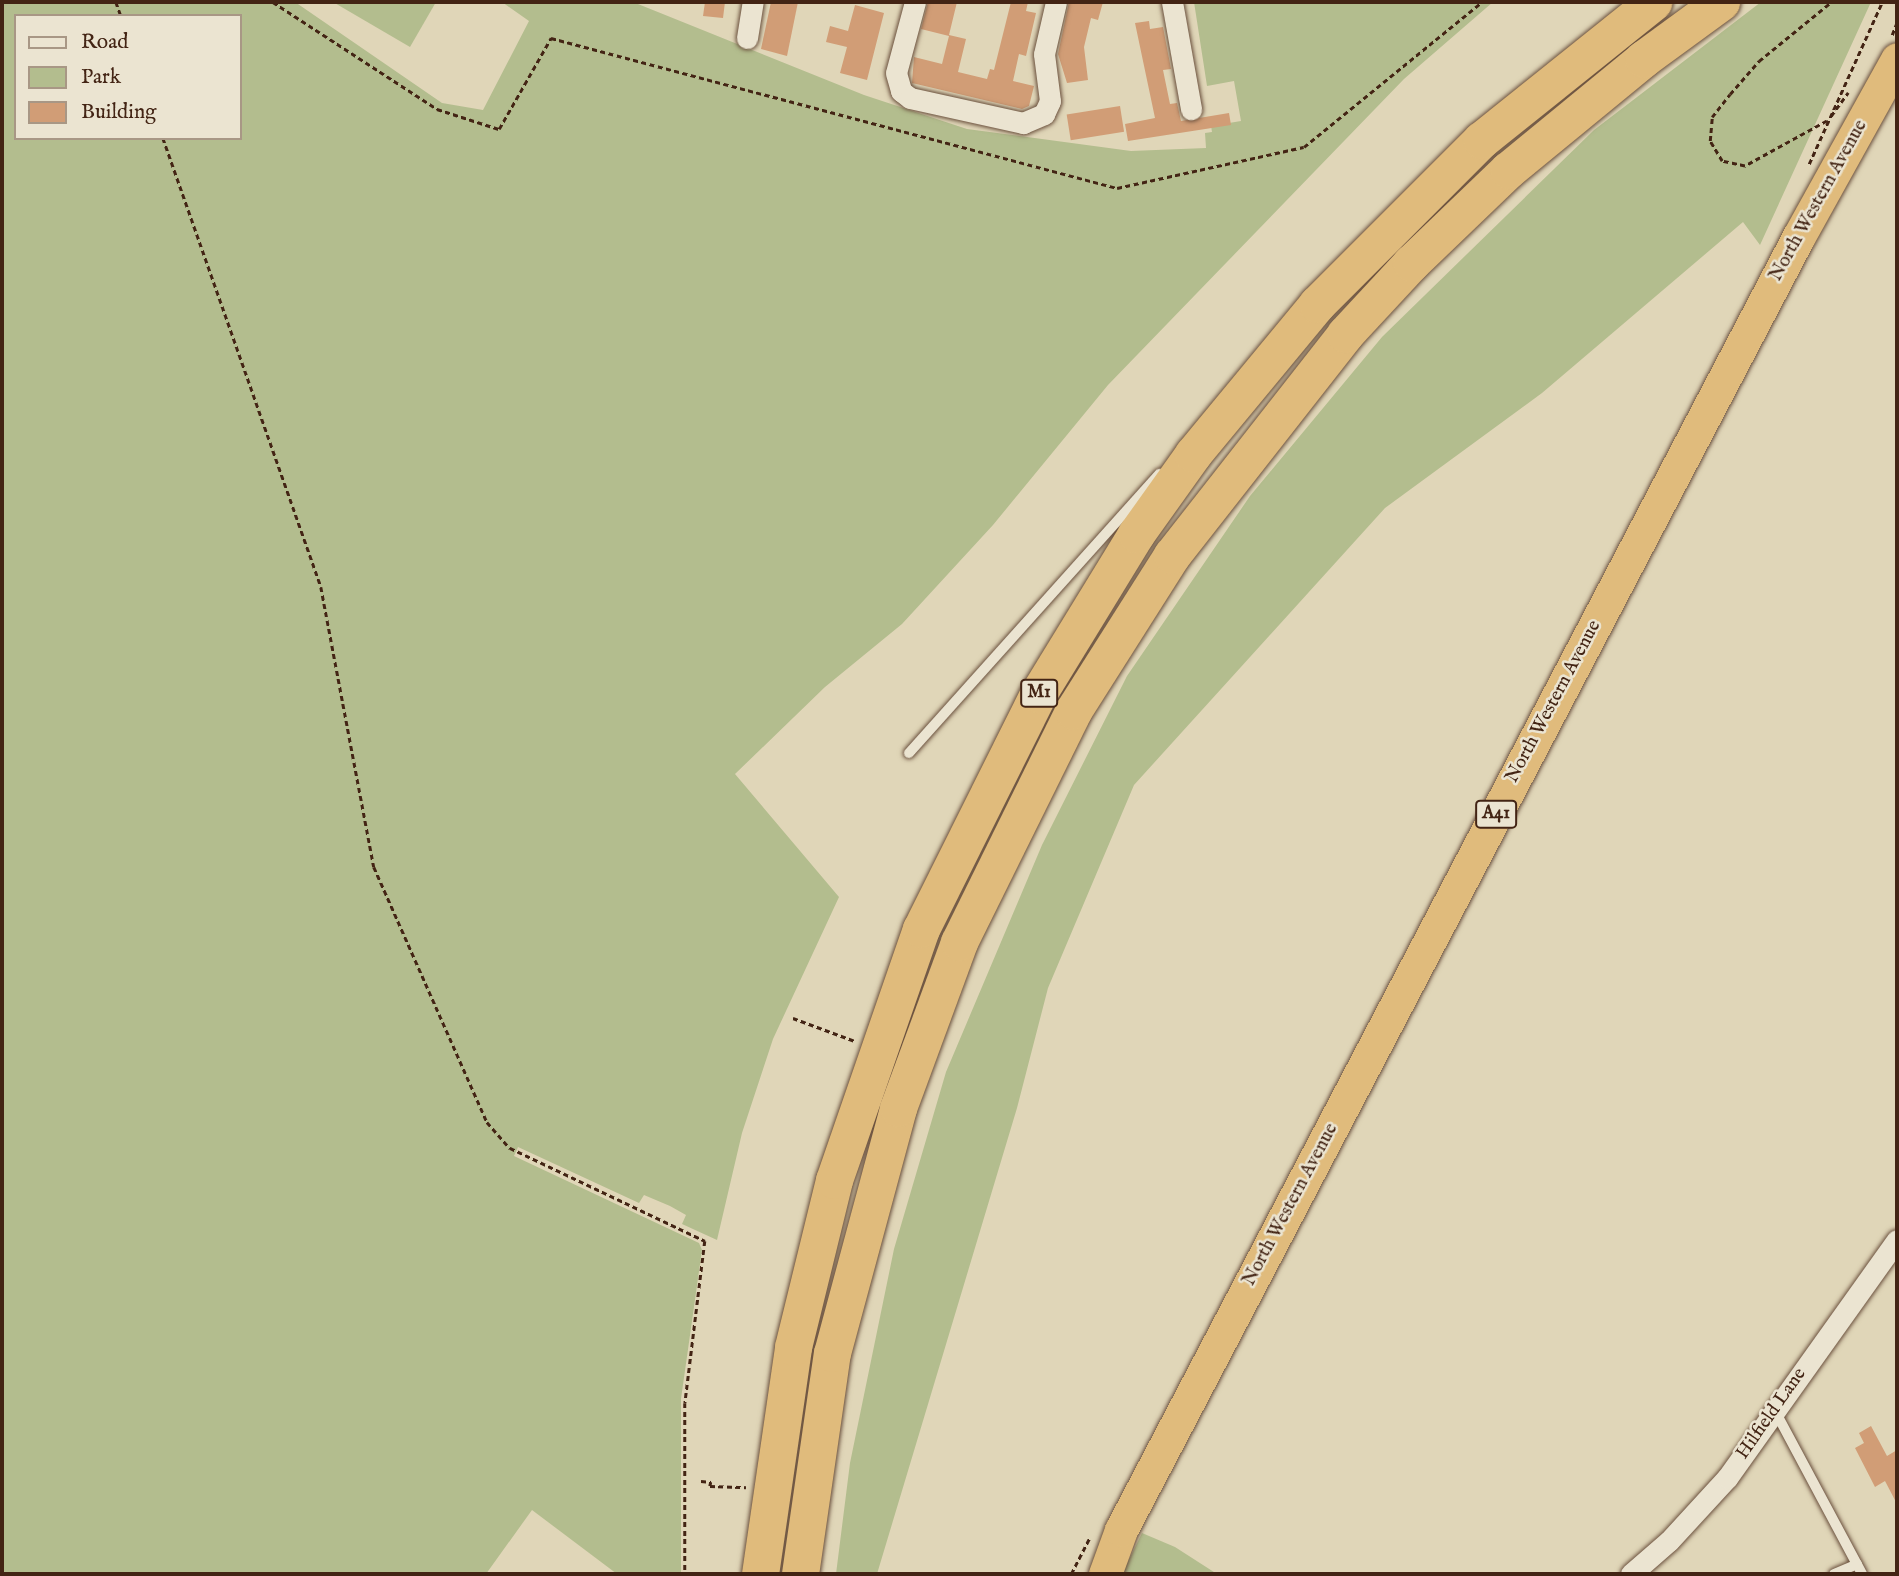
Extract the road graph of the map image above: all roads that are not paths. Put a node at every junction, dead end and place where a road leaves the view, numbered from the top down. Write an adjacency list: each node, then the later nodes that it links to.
1 (753, 2): 7 (street)
2 (915, 2): 3 (street)
3 (1056, 2)
4 (1172, 2): 9 (street)
5 (1653, 2): 10 (highway, M1)
6 (1721, 2): 16 (highway, M1)
7 (747, 38)
8 (1894, 48): 17 (highway, North Western Avenue / A41)
9 (1191, 109)
10 (1254, 377): 11 (lane); 15 (highway, M1)
11 (909, 753)
12 (1897, 1240): 13 (street, Hilfield Lane)
13 (1774, 1409): 14 (lane); 18 (street, Hilfield Lane)
14 (1860, 1569): 19 (lane)
15 (760, 1574)
16 (800, 1574)
17 (1105, 1574)
18 (1631, 1574)
19 (1834, 1574)

